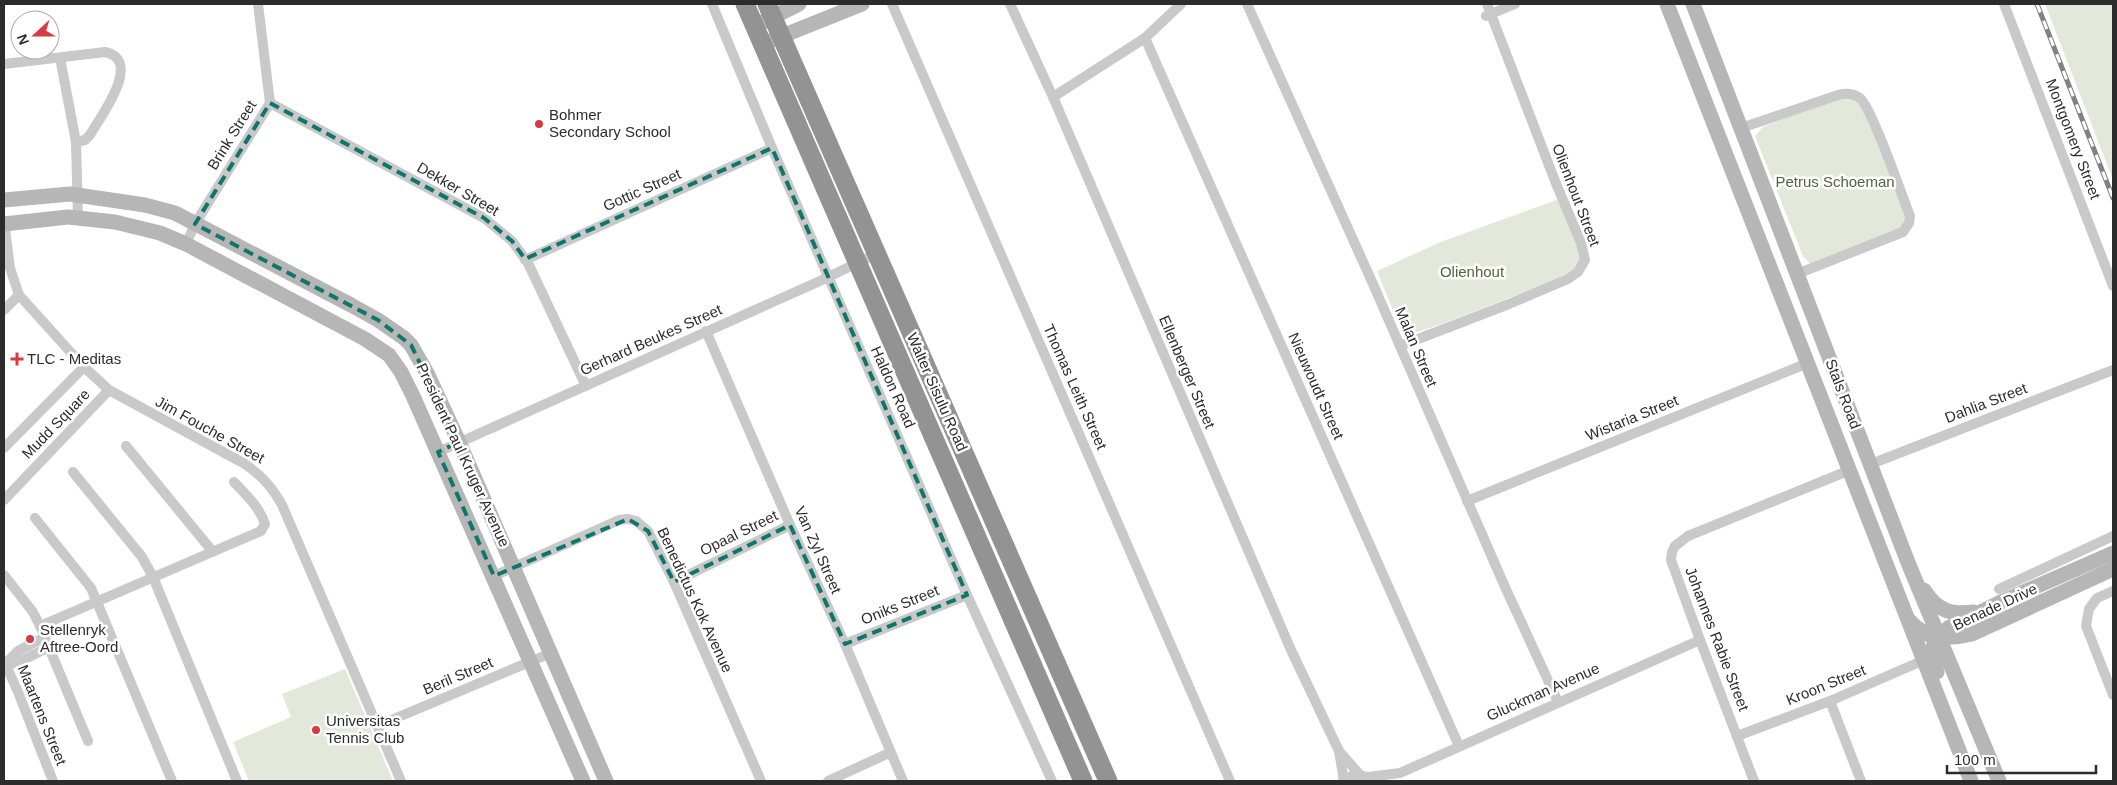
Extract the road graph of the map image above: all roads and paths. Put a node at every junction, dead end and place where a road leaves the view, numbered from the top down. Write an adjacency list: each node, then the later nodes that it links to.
1 (258, 4): 24 (street, Brink Street)
2 (712, 4): 31 (street, Haldon Road)
3 (746, 4): 16 (highway, Walter Sisulu Road)
4 (799, 4): 14 (street)
5 (862, 4): 17 (street)
6 (892, 4): 133 (street, Thomas Leith Street)
7 (1010, 4): 23 (street, Ellenberger Street)
8 (1181, 4): 18 (street)
9 (1247, 4): 51 (street, Malan Street)
10 (1515, 4): 15 (street)
11 (1667, 4): 26 (street, Stals Road)
12 (1693, 4): 25 (street, Stals Road)
13 (2004, 4): 45 (street, Montgomery Street)
14 (770, 10): 16 (street); 17 (highway, Walter Sisulu Road)
15 (1488, 11): 51 (street, Olienhout Street)
16 (755, 26): 19 (highway, Walter Sisulu Road)
17 (781, 37): 19 (street); 27 (highway, Walter Sisulu Road)
18 (1145, 38): 23 (street); 113 (street, Nieuwoudt Street)
19 (762, 44): 28 (highway, Walter Sisulu Road)
20 (60, 58): 29 (street); 29 (street)
21 (41, 60): 22 (street)
22 (4, 64)
23 (1053, 97): 115 (street, Ellenberger Street)
24 (270, 103): 37 (street, Brink Street); 40 (street, Dekker Street)
25 (1739, 122): 26 (street); 30 (street, Stals Road); 43 (street)
26 (1715, 128): 32 (street, Stals Road)
27 (822, 130): 28 (highway); 39 (highway, Walter Sisulu Road)
28 (802, 138): 41 (highway, Walter Sisulu Road)
29 (76, 142): 33 (street)
30 (1747, 144): 32 (street); 43 (street, Stals Road)
31 (772, 148): 40 (street, Gottic Street); 44 (street, Haldon Road)
32 (1725, 154): 42 (street, Stals Road)
33 (77, 194): 34 (street, President Paul Kruger Avenue); 35 (street); 37 (street, President Paul Kruger Avenue)
34 (4, 200)
35 (78, 218): 36 (street, President Paul Kruger Avenue); 38 (street, President Paul Kruger Avenue)
36 (4, 223): 46 (street, Jim Fouche Street)
37 (195, 224): 38 (street, Brink Street); 61 (street, President Paul Kruger Avenue)
38 (186, 244): 65 (street, President Paul Kruger Avenue)
39 (876, 254): 41 (street, Gerhard Beukes Street); 59 (highway, Walter Sisulu Road)
40 (525, 260): 57 (street, Dekker Street)
41 (857, 264): 44 (street, Gerhard Beukes Street); 60 (highway, Walter Sisulu Road)
42 (1771, 270): 43 (street); 47 (street, Stals Road)
43 (1797, 274): 47 (street); 50 (street, Stals Road)
44 (830, 277): 49 (street, Gerhard Beukes Street); 90 (street, Haldon Road)
45 (2113, 286)
46 (19, 295): 48 (street); 53 (street, Jim Fouche Street)
47 (1782, 298): 52 (street, Stals Road)
48 (4, 310)
49 (706, 331): 57 (street, Gerhard Beukes Street); 78 (street, Van Zyl Street)
50 (1822, 338): 52 (street); 54 (street, Stals Road)
51 (1400, 346): 74 (street, Malan Street)
52 (1801, 346): 55 (street, Stals Road)
53 (84, 367): 58 (street, Jim Fouche Street); 64 (street, Mudd Square)
54 (1834, 369): 55 (street); 63 (street, Stals Road)
55 (1810, 370): 66 (street, Stals Road); 74 (street, Wistaria Street)
56 (2113, 370): 67 (street, Dahlia Street)
57 (586, 386): 61 (street, Gerhard Beukes Street)
58 (109, 390): 73 (street, Mudd Square); 110 (street, Jim Fouche Street)
59 (940, 399): 60 (highway); 75 (highway, Walter Sisulu Road)
60 (919, 406): 76 (highway, Walter Sisulu Road)
61 (459, 442): 65 (street, Gerhard Beukes Street); 83 (street, President Paul Kruger Avenue)
62 (126, 446): 80 (street)
63 (1864, 447): 66 (street); 67 (street, Stals Road)
64 (4, 448)
65 (438, 452): 86 (street, President Paul Kruger Avenue)
66 (1843, 454): 68 (street, Stals Road)
67 (1870, 464): 70 (street, Stals Road)
68 (1850, 470): 72 (street, Stals Road); 99 (street, Johannes Rabie Street)
69 (73, 472): 87 (street)
70 (1877, 479): 72 (street); 82 (street, Stals Road)
71 (234, 482): 80 (street)
72 (1857, 488): 93 (street, Stals Road)
73 (4, 500)
74 (1468, 500): 109 (street, Malan Street)
75 (988, 507): 76 (highway); 94 (highway, Walter Sisulu Road)
76 (968, 517): 95 (highway, Walter Sisulu Road)
77 (35, 518): 92 (street)
78 (790, 525): 88 (street, Opaal Street); 101 (street, Van Zyl Street)
79 (2113, 536): 91 (street)
80 (213, 552): 87 (street)
81 (2113, 554): 91 (street, Benade Drive)
82 (1909, 565): 91 (street); 98 (street, Stals Road)
83 (514, 567): 86 (street, Benedictus Kok Avenue); 88 (street, Benedictus Kok Avenue); 102 (street, President Paul Kruger Avenue)
84 (2113, 569): 97 (street, Benade Drive)
85 (4, 576): 96 (street)
86 (494, 576): 104 (street, President Paul Kruger Avenue)
87 (153, 577): 92 (street); 123 (street)
88 (674, 582): 127 (street, Benedictus Kok Avenue)
89 (2113, 592): 107 (street)
90 (967, 594): 101 (street, Oniks Street); 130 (street, Haldon Road)
91 (2001, 595): 98 (street, Benade Drive)
92 (98, 602): 96 (street); 122 (street)
93 (1906, 615): 98 (street); 103 (street, Stals Road)
94 (1035, 616): 95 (highway); 114 (highway, Walter Sisulu Road)
95 (1015, 625): 118 (highway, Walter Sisulu Road)
96 (40, 626): 100 (street)
97 (1972, 634): 98 (street, Benade Drive); 106 (street)
98 (1941, 637): 106 (street, Stals Road); 116 (street)
99 (1700, 640): 109 (street, Gluckman Avenue); 111 (street, Johannes Rabie Street)
100 (47, 642): 105 (street); 112 (street)
101 (845, 644): 117 (street, Van Zyl Street)
102 (551, 653): 104 (street, Beril Street); 126 (street, President Paul Kruger Avenue)
103 (1924, 660): 108 (street, Kroon Street); 116 (street, Stals Road)
104 (531, 661): 110 (street, Beril Street); 125 (street, President Paul Kruger Avenue)
105 (4, 663): 121 (street, Maartens Street)
106 (1962, 691): 139 (street, Stals Road)
107 (2113, 696)
108 (1830, 701): 111 (street, Kroon Street); 137 (street)
109 (1558, 702): 113 (street, Gluckman Avenue)
110 (377, 726): 124 (street, Jim Fouche Street)
111 (1738, 736): 136 (street, Johannes Rabie Street)
112 (88, 741)
113 (1459, 746): 119 (street, Gluckman Avenue)
114 (1094, 750): 118 (highway); 132 (highway, Walter Sisulu Road)
115 (1339, 750): 120 (street, Ellenberger Street); 134 (street, Ellenberger Street)
116 (1960, 750): 138 (street, Stals Road)
117 (889, 753): 128 (street); 129 (street, Van Zyl Street)
118 (1073, 759): 131 (highway, Walter Sisulu Road)
119 (1400, 772): 120 (street, Gluckman Avenue); 135 (street, Gluckman Avenue)
120 (1367, 778): 134 (street, Gluckman Avenue)
121 (53, 781)
122 (172, 781)
123 (237, 781)
124 (401, 781)
125 (583, 781)
126 (606, 781)
127 (761, 781)
128 (828, 781)
129 (903, 781)
130 (1052, 781)
131 (1083, 781)
132 (1108, 781)
133 (1230, 781)
134 (1344, 781)
135 (1391, 781)
136 (1754, 781)
137 (1861, 781)
138 (1972, 781)
139 (1999, 781)

